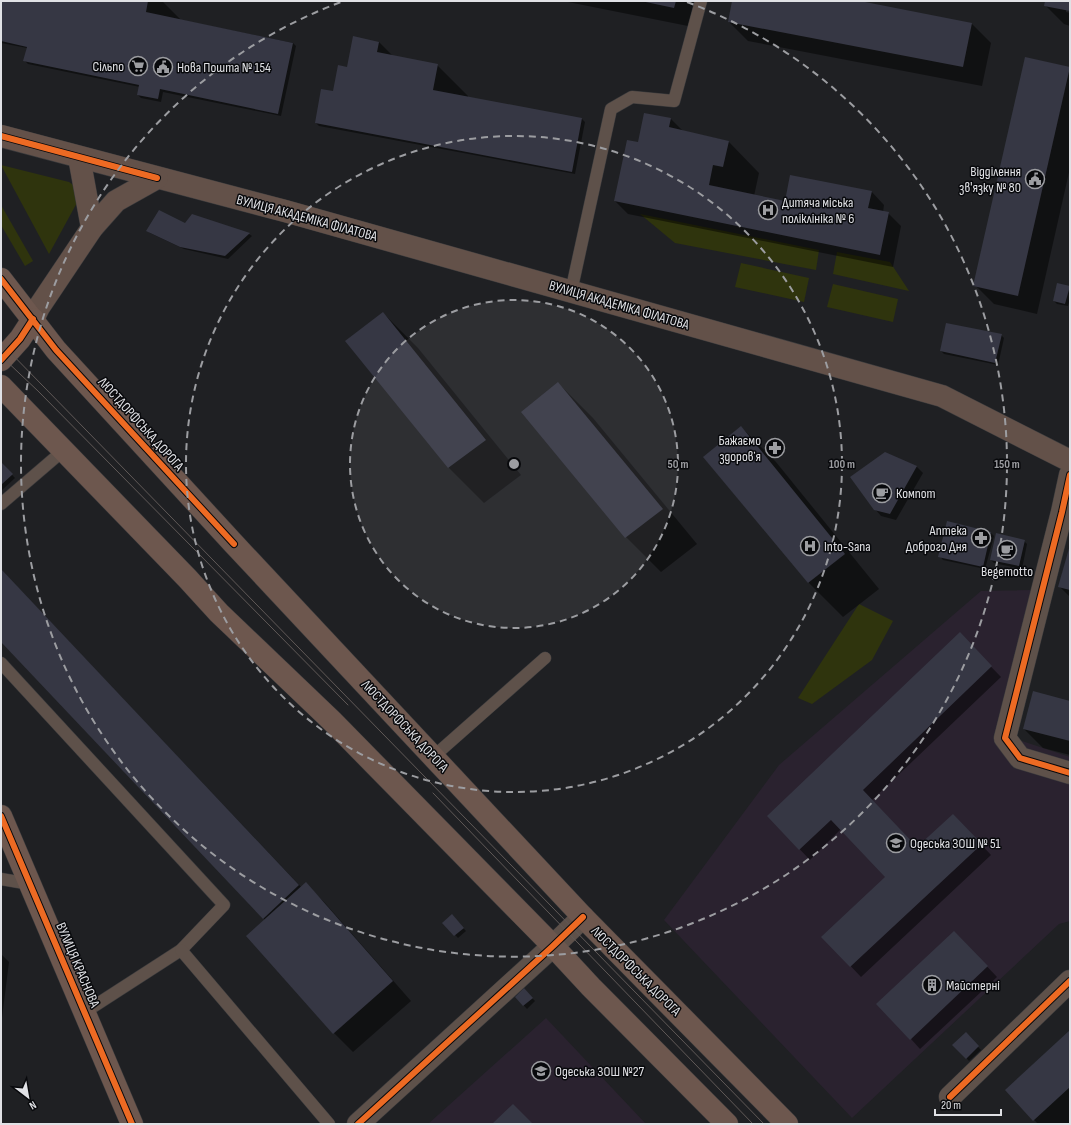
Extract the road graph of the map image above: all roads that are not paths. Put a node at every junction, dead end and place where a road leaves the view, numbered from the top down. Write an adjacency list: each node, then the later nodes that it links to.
1 (701, 1): 7 (lane)
2 (1, 136): 3 (main road, ВУЛИЦЯ АКАДЕМІКА ФІЛАТОВА)
3 (79, 157): 4 (main road, ВУЛИЦЯ АКАДЕМІКА ФІЛАТОВА); 5 (main road)
4 (157, 178): 5 (main road); 7 (main road, ВУЛИЦЯ АКАДЕМІКА ФІЛАТОВА)
5 (92, 228): 8 (main road)
6 (1, 278): 8 (main road, ЛЮСТДОРФСЬКА ДОРОГА)
7 (571, 292): 12 (main road, ВУЛИЦЯ АКАДЕМІКА ФІЛАТОВА)
8 (33, 319): 9 (main road); 17 (main road, ЛЮСТДОРФСЬКА ДОРОГА)
9 (4, 357)
10 (1, 386): 11 (main road)
11 (64, 450): 14 (lane); 23 (main road)
12 (1070, 461)
13 (1070, 475): 18 (street)
14 (4, 501)
15 (545, 658): 17 (lane)
16 (1, 663): 24 (lane)
17 (433, 757): 22 (main road, ЛЮСТДОРФСЬКА ДОРОГА)
18 (1070, 773)
19 (1, 816): 21 (main road, ВУЛИЦЯ КРАСНОВА)
20 (1, 879): 21 (lane)
21 (30, 884): 26 (main road, ВУЛИЦЯ КРАСНОВА)
22 (583, 917): 23 (street); 32 (main road, ЛЮСТДОРФСЬКА ДОРОГА)
23 (554, 946): 30 (street); 31 (main road)
24 (181, 950): 26 (lane); 29 (lane)
25 (1070, 981): 27 (street)
26 (85, 1012): 28 (main road, ВУЛИЦЯ КРАСНОВА)
27 (950, 1097)
28 (132, 1124)
29 (329, 1124)
30 (358, 1124)
31 (727, 1124)
32 (787, 1124)

